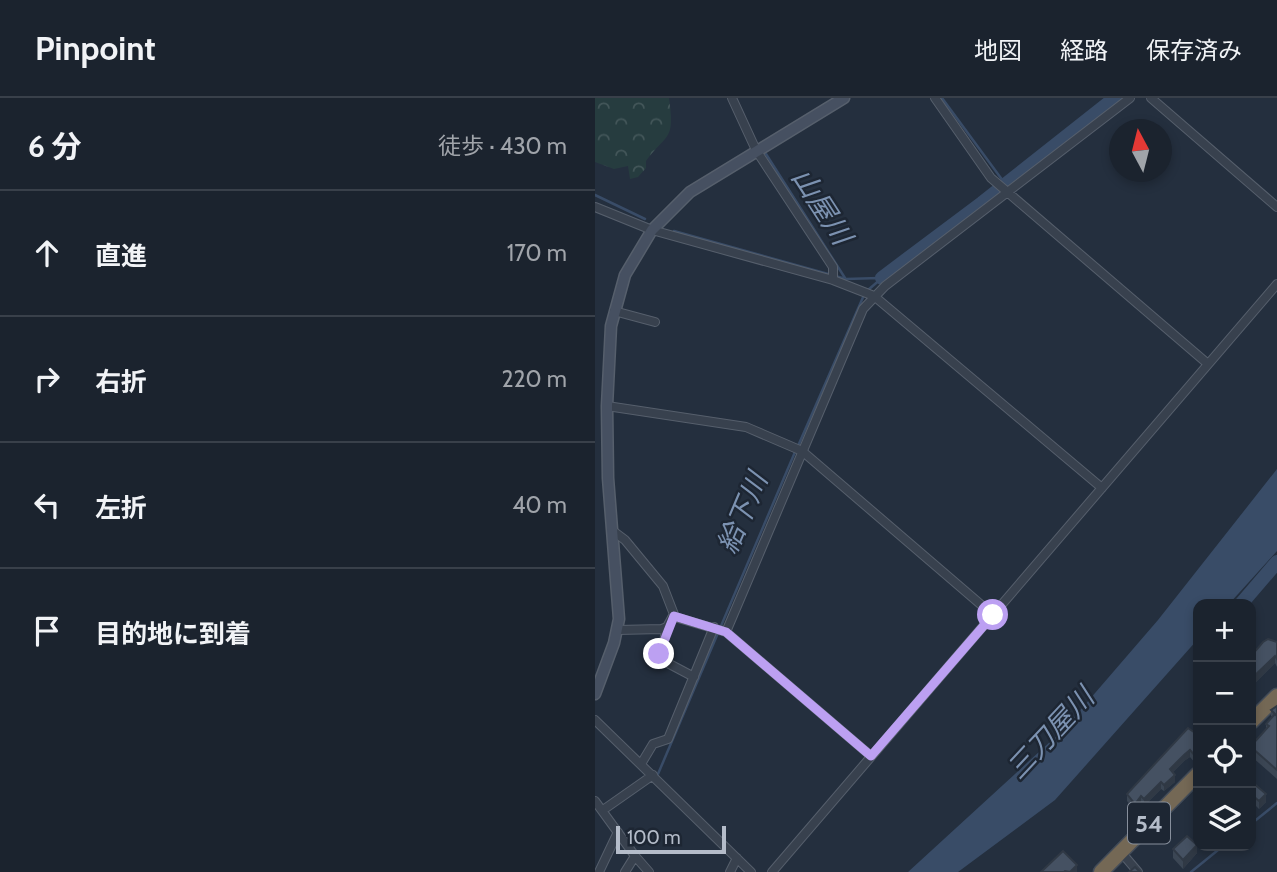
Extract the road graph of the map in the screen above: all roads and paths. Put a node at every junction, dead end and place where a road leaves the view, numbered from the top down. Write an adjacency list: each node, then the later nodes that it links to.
1 (732, 98): 6 (street)
2 (844, 98): 6 (street)
3 (935, 98): 7 (street)
4 (1130, 98): 7 (street)
5 (1151, 98): 8 (street)
6 (756, 150): 10 (street); 11 (street)
7 (1006, 191): 13 (street); 16 (street)
8 (1277, 206)
9 (595, 207): 10 (street)
10 (652, 230): 11 (street); 14 (street)
11 (834, 277): 13 (street)
12 (1277, 284): 16 (street)
13 (872, 295): 18 (street); 21 (street)
14 (614, 311): 15 (street); 17 (street)
15 (655, 322)
16 (1208, 364): 21 (street)
17 (607, 406): 18 (street); 20 (street)
18 (799, 449): 23 (street); 26 (street)
19 (595, 470): 20 (street)
20 (608, 478): 22 (street)
21 (1102, 488): 23 (street)
22 (613, 531): 24 (street); 27 (street)
23 (993, 615): 34 (street)
24 (674, 616): 25 (street); 26 (street)
25 (667, 626): 27 (street); 28 (street)
26 (720, 629): 28 (street); 34 (street)
27 (618, 630): 29 (street)
28 (694, 677): 35 (street)
29 (597, 681): 30 (street)
30 (595, 694)
31 (1277, 695): 32 (highway)
32 (1256, 717)
33 (595, 720): 35 (street)
34 (871, 756): 49 (street)
35 (641, 764): 36 (street)
36 (653, 775): 39 (street); 43 (street)
37 (1193, 779): 41 (highway, 54)
38 (595, 801): 39 (street)
39 (603, 810): 40 (street)
40 (618, 832): 42 (street); 44 (street)
41 (1121, 852): 50 (highway, 54); 51 (street)
42 (635, 856): 45 (street); 46 (street)
43 (737, 859): 47 (street); 48 (street)
44 (599, 872)
45 (625, 872)
46 (649, 872)
47 (730, 872)
48 (751, 872)
49 (772, 872)
50 (1101, 872)
51 (1138, 872)

